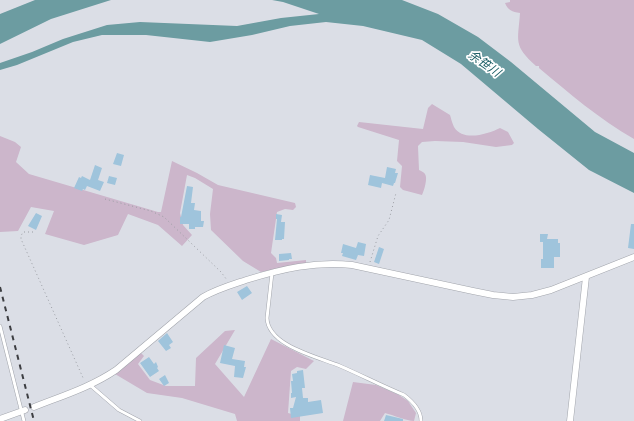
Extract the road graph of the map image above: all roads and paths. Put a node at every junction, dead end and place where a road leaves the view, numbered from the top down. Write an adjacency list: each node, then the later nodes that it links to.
1 (396, 192): 5 (path)
2 (105, 199): 8 (path)
3 (33, 232): 10 (path)
4 (634, 257): 7 (street)
5 (369, 268): 6 (street); 7 (street)
6 (272, 272): 8 (street); 16 (lane)
7 (586, 277): 17 (street)
8 (230, 285): 10 (street)
9 (0, 326): 12 (lane)
10 (89, 386): 11 (street); 15 (lane)
11 (34, 406)
12 (23, 410): 13 (street); 14 (lane)
13 (0, 419)
14 (24, 421)
15 (140, 421)
16 (421, 421)
17 (570, 421)

